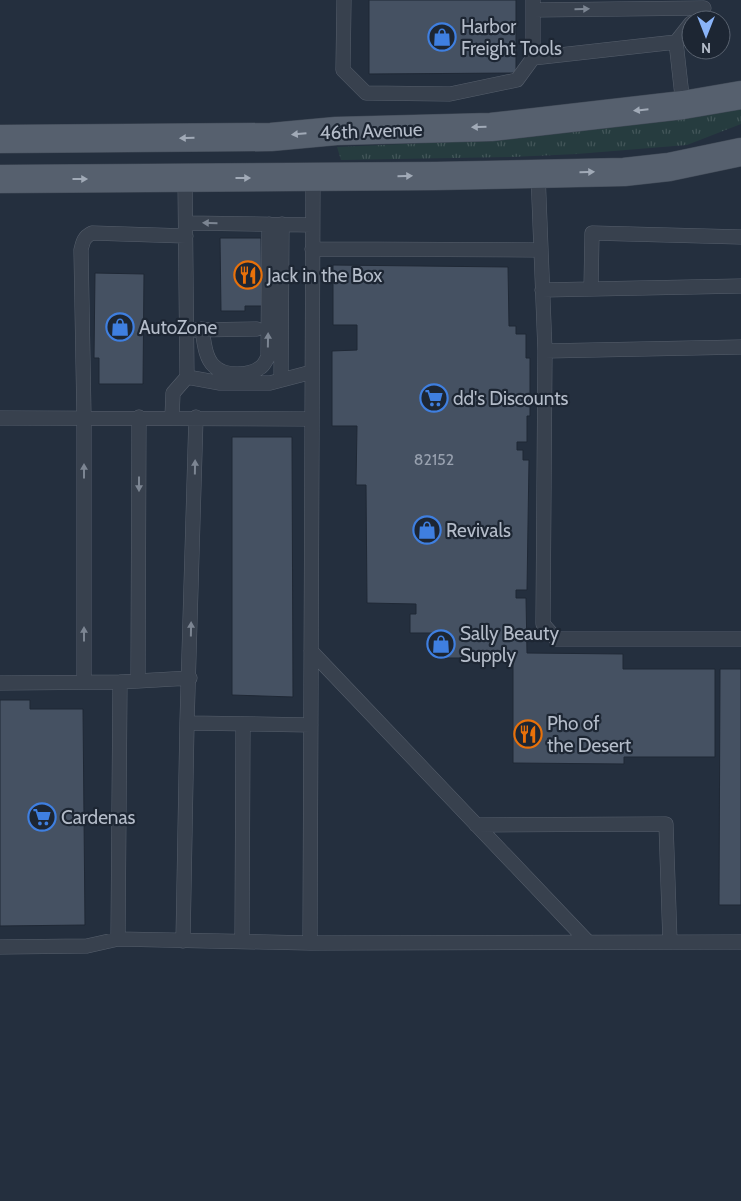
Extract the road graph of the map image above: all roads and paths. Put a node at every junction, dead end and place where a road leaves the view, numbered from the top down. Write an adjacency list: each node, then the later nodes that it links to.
1 (344, 0): 6 (lane)
2 (704, 4): 3 (lane, one-way to 2)
3 (533, 5): 6 (lane)
4 (681, 36): 5 (lane)
5 (676, 42): 6 (lane); 8 (lane)
6 (533, 58)
7 (741, 95): 8 (main road, 46th Avenue)
8 (683, 105): 10 (main road, 46th Avenue, one-way to 10)
9 (0, 139): 10 (main road, 46th Avenue)
10 (37, 139): 15 (main road)
11 (741, 152): 12 (main road, one-way to 11)
12 (538, 173): 13 (main road, one-way to 12); 22 (lane)
13 (313, 178): 16 (main road, one-way to 13); 18 (lane)
14 (0, 179): 15 (main road)
15 (31, 179): 16 (main road, one-way to 16)
16 (185, 179): 19 (lane)
17 (275, 224): 18 (lane); 19 (lane, one-way to 19); 28 (lane, one-way to 17); 33 (lane)
18 (312, 225): 21 (lane)
19 (186, 230): 27 (lane); 35 (lane)
20 (741, 237): 24 (lane)
21 (312, 249): 22 (lane); 31 (lane)
22 (541, 250): 25 (lane)
23 (741, 286): 24 (lane)
24 (591, 289): 25 (lane)
25 (542, 290): 30 (lane)
26 (258, 329): 28 (lane)
27 (187, 330): 28 (lane); 32 (lane)
28 (202, 330)
29 (741, 347): 30 (lane)
30 (544, 351): 40 (lane)
31 (312, 372): 33 (lane); 39 (lane)
32 (187, 377): 33 (lane); 37 (lane)
33 (281, 380)
34 (0, 418): 35 (lane)
35 (84, 418): 36 (lane); 44 (lane, one-way to 35)
36 (139, 418): 37 (lane); 43 (lane, one-way to 43)
37 (172, 418): 38 (lane)
38 (196, 418): 39 (lane); 42 (lane, one-way to 38)
39 (312, 419): 41 (lane)
40 (741, 639)
41 (311, 651): 49 (lane); 50 (lane)
42 (190, 678): 43 (lane); 47 (lane)
43 (138, 680): 45 (lane)
44 (84, 682): 45 (lane); 46 (lane)
45 (120, 682): 51 (lane)
46 (0, 683)
47 (187, 723): 48 (lane); 52 (lane)
48 (243, 724): 49 (lane); 53 (lane)
49 (311, 724): 57 (lane)
50 (476, 825): 54 (lane); 55 (lane)
51 (118, 939): 52 (lane); 58 (lane)
52 (183, 941): 53 (lane)
53 (242, 942): 57 (lane)
54 (588, 942): 55 (lane); 57 (lane)
55 (670, 942): 56 (lane)
56 (741, 942)
57 (310, 943)
58 (0, 947)

